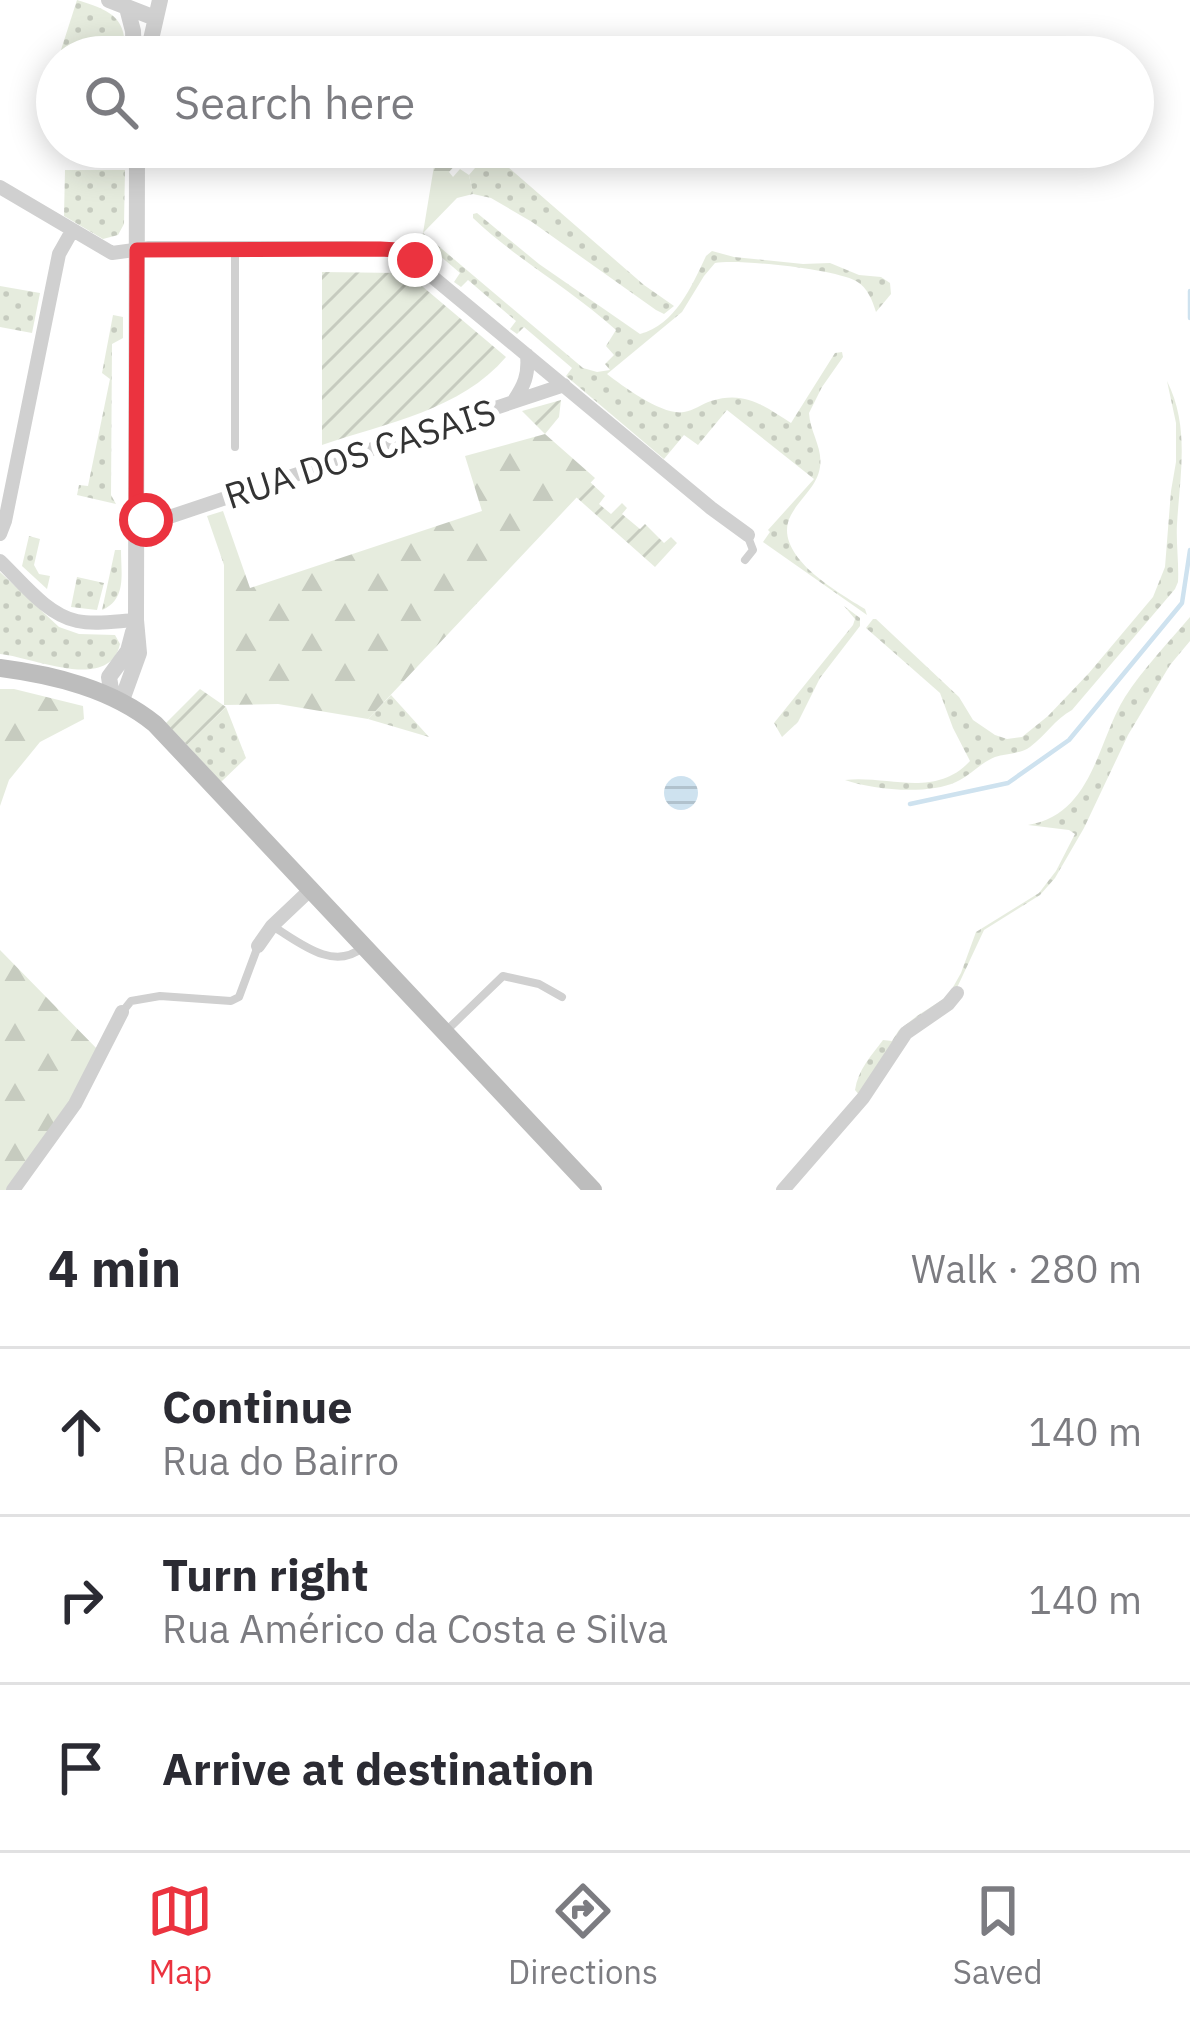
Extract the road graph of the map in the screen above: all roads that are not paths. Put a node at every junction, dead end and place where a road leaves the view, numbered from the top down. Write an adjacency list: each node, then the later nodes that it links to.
1 (118, 4): 2 (street); 3 (street)
2 (157, 9)
3 (133, 36)
4 (137, 168): 8 (street)
5 (0, 187): 6 (street)
6 (72, 231): 8 (street); 14 (street)
7 (235, 248): 8 (street); 9 (street); 12 (lane)
8 (137, 250): 13 (street)
9 (527, 355): 10 (street); 11 (street, RUA DOS CASAIS)
10 (564, 385): 11 (street, RUA DOS CASAIS); 15 (street)
11 (513, 402): 13 (street, RUA DOS CASAIS)
12 (235, 447)
13 (136, 520): 18 (street)
14 (0, 534)
15 (748, 535): 16 (lane)
16 (745, 560)
17 (0, 562): 18 (street)
18 (136, 620): 19 (street); 22 (street)
19 (120, 663): 21 (street); 22 (street)
20 (0, 668): 21 (main road)
21 (70, 683): 22 (main road)
22 (117, 698): 23 (main road)
23 (310, 890): 24 (street); 26 (main road)
24 (272, 926): 25 (street); 26 (lane)
25 (258, 946): 29 (lane)
26 (364, 947): 30 (main road)
27 (957, 993): 33 (street)
28 (562, 998): 30 (lane)
29 (122, 1012): 31 (street)
30 (444, 1033): 32 (main road)
31 (13, 1190)
32 (593, 1190)
33 (783, 1190)

